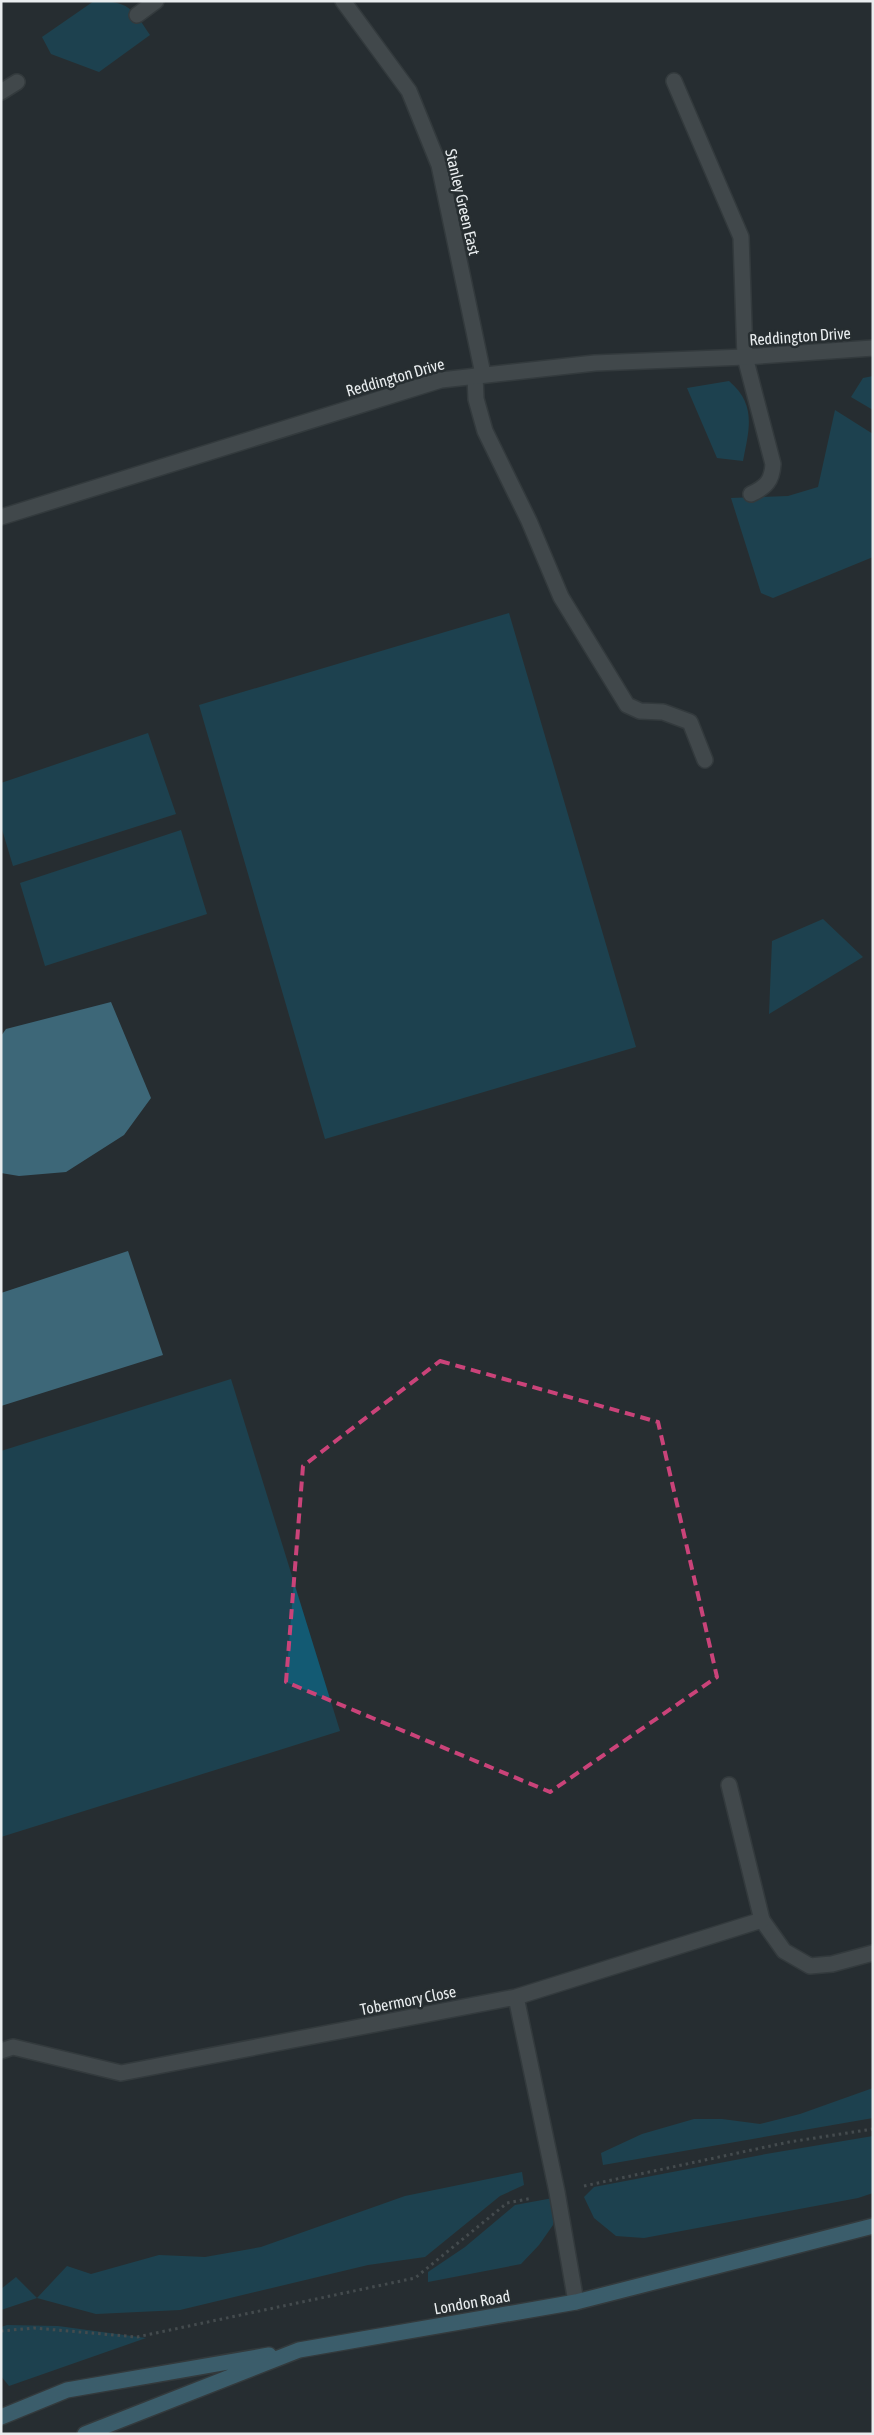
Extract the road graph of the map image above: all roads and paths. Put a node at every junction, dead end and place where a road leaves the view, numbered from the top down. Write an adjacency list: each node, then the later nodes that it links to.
1 (156, 1): 3 (street)
2 (343, 1): 9 (street, Stanley Green East)
3 (137, 15)
4 (674, 81): 8 (street)
5 (17, 82): 6 (street)
6 (1, 92)
7 (873, 348): 8 (street, Reddington Drive)
8 (745, 357): 9 (street, Reddington Drive); 10 (street)
9 (479, 375): 11 (street, Reddington Drive); 12 (street, Stanley Green East)
10 (751, 494)
11 (1, 517)
12 (705, 760)
13 (729, 1785): 14 (street)
14 (762, 1920): 15 (street); 16 (street, Tobermory Close)
15 (873, 1953)
16 (516, 1997): 17 (street, Tobermory Close); 19 (street)
17 (1, 2051)
18 (873, 2129): 19 (path)
19 (557, 2192): 21 (street); 22 (path)
20 (873, 2226): 21 (main road, London Road)
21 (576, 2302): 23 (main road, London Road)
22 (1, 2331)
23 (298, 2350): 24 (main road); 25 (main road, London Road)
24 (1, 2417)
25 (85, 2434)

